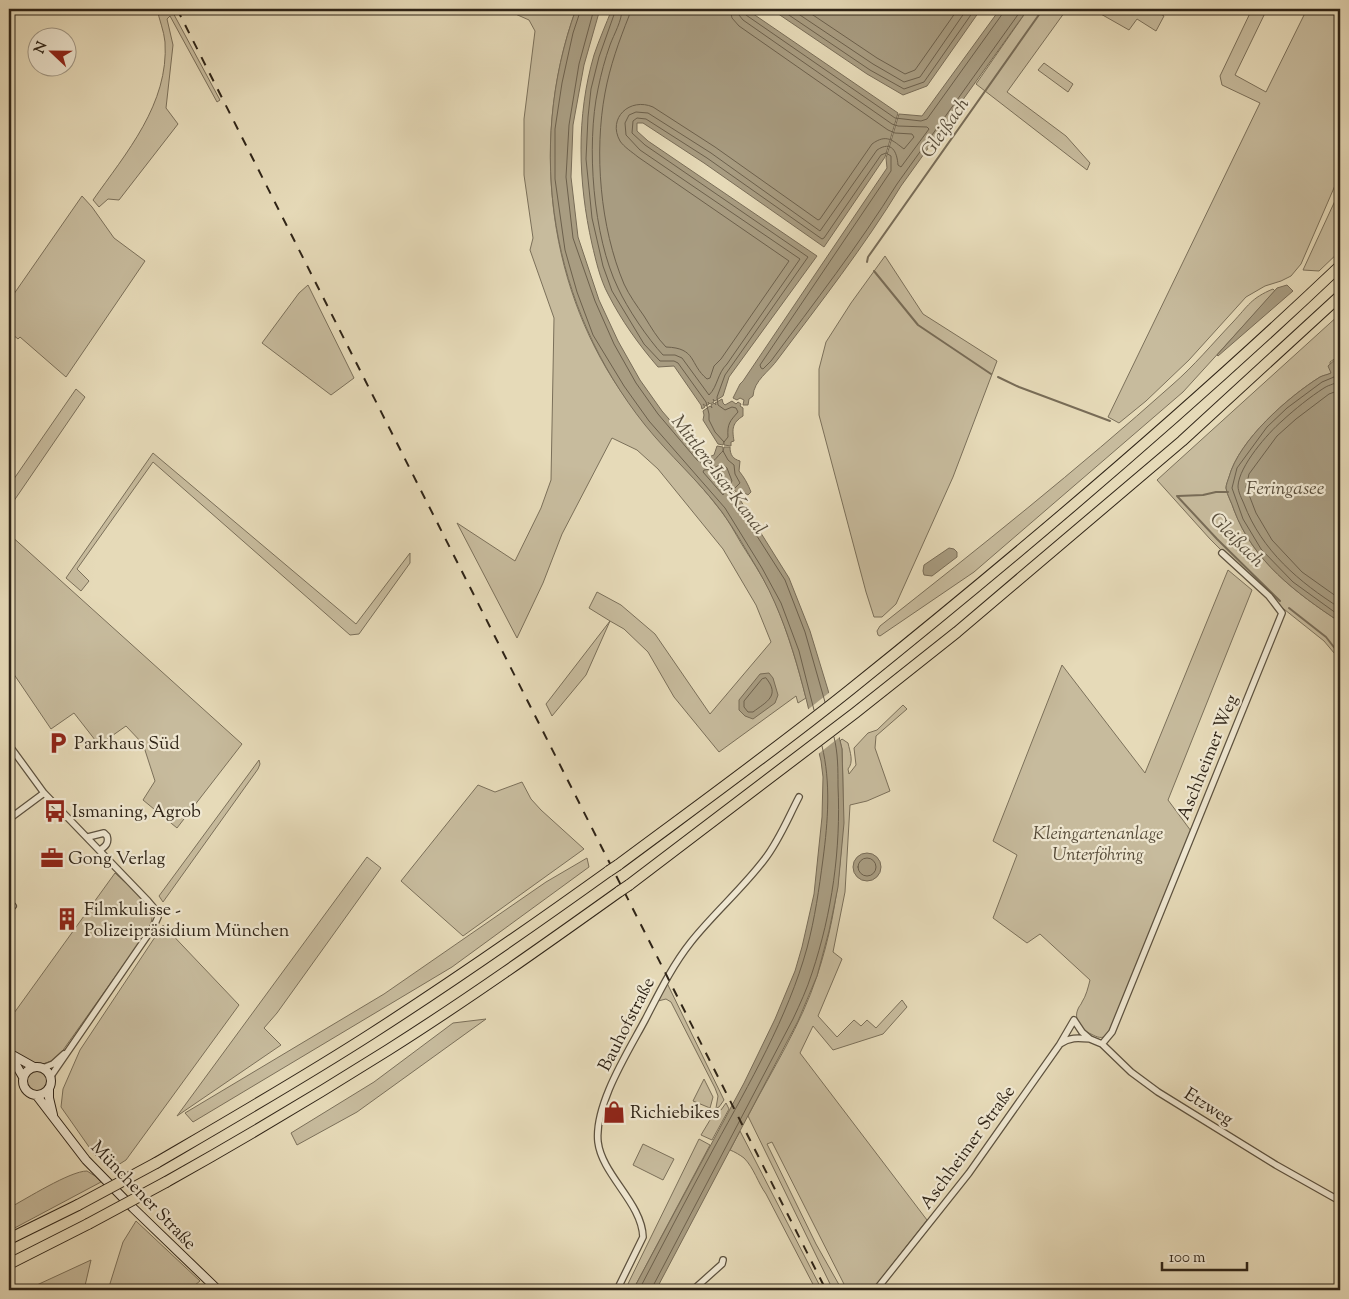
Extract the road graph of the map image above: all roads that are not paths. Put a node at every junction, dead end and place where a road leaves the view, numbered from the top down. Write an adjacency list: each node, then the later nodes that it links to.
1 (1340, 266): 27 (highway, bridge)
2 (1340, 296): 29 (highway, bridge)
3 (1222, 553): 15 (street, Aschheimer Weg)
4 (9, 745): 5 (street)
5 (44, 793): 7 (street); 8 (street)
6 (799, 797): 31 (street, Bauhofstraße)
7 (9, 819)
8 (88, 837): 9 (street); 9 (street)
9 (100, 850): 16 (street)
10 (9, 902): 11 (street)
11 (9, 910)
12 (1074, 1020): 13 (street, Etzweg); 14 (street, Aschheimer Straße)
13 (1090, 1039): 14 (street); 15 (street, Etzweg)
14 (1060, 1044): 33 (street, Aschheimer Straße)
15 (1102, 1044): 26 (street, Etzweg)
16 (68, 1049): 20 (street); 21 (street)
17 (9, 1053): 19 (main road)
18 (9, 1058): 22 (main road)
19 (34, 1067): 20 (main road); 22 (main road)
20 (43, 1068): 21 (main road)
21 (51, 1076): 23 (main road)
22 (23, 1077): 24 (main road)
23 (49, 1089): 24 (main road); 25 (main road, Münchener Straße)
24 (37, 1096): 25 (main road, Münchener Straße)
25 (54, 1117): 30 (main road, Münchener Straße)
26 (1340, 1201)
27 (9, 1239)
28 (723, 1260): 32 (street)
29 (9, 1264)
30 (218, 1290)
31 (617, 1290)
32 (693, 1290)
33 (876, 1290)

